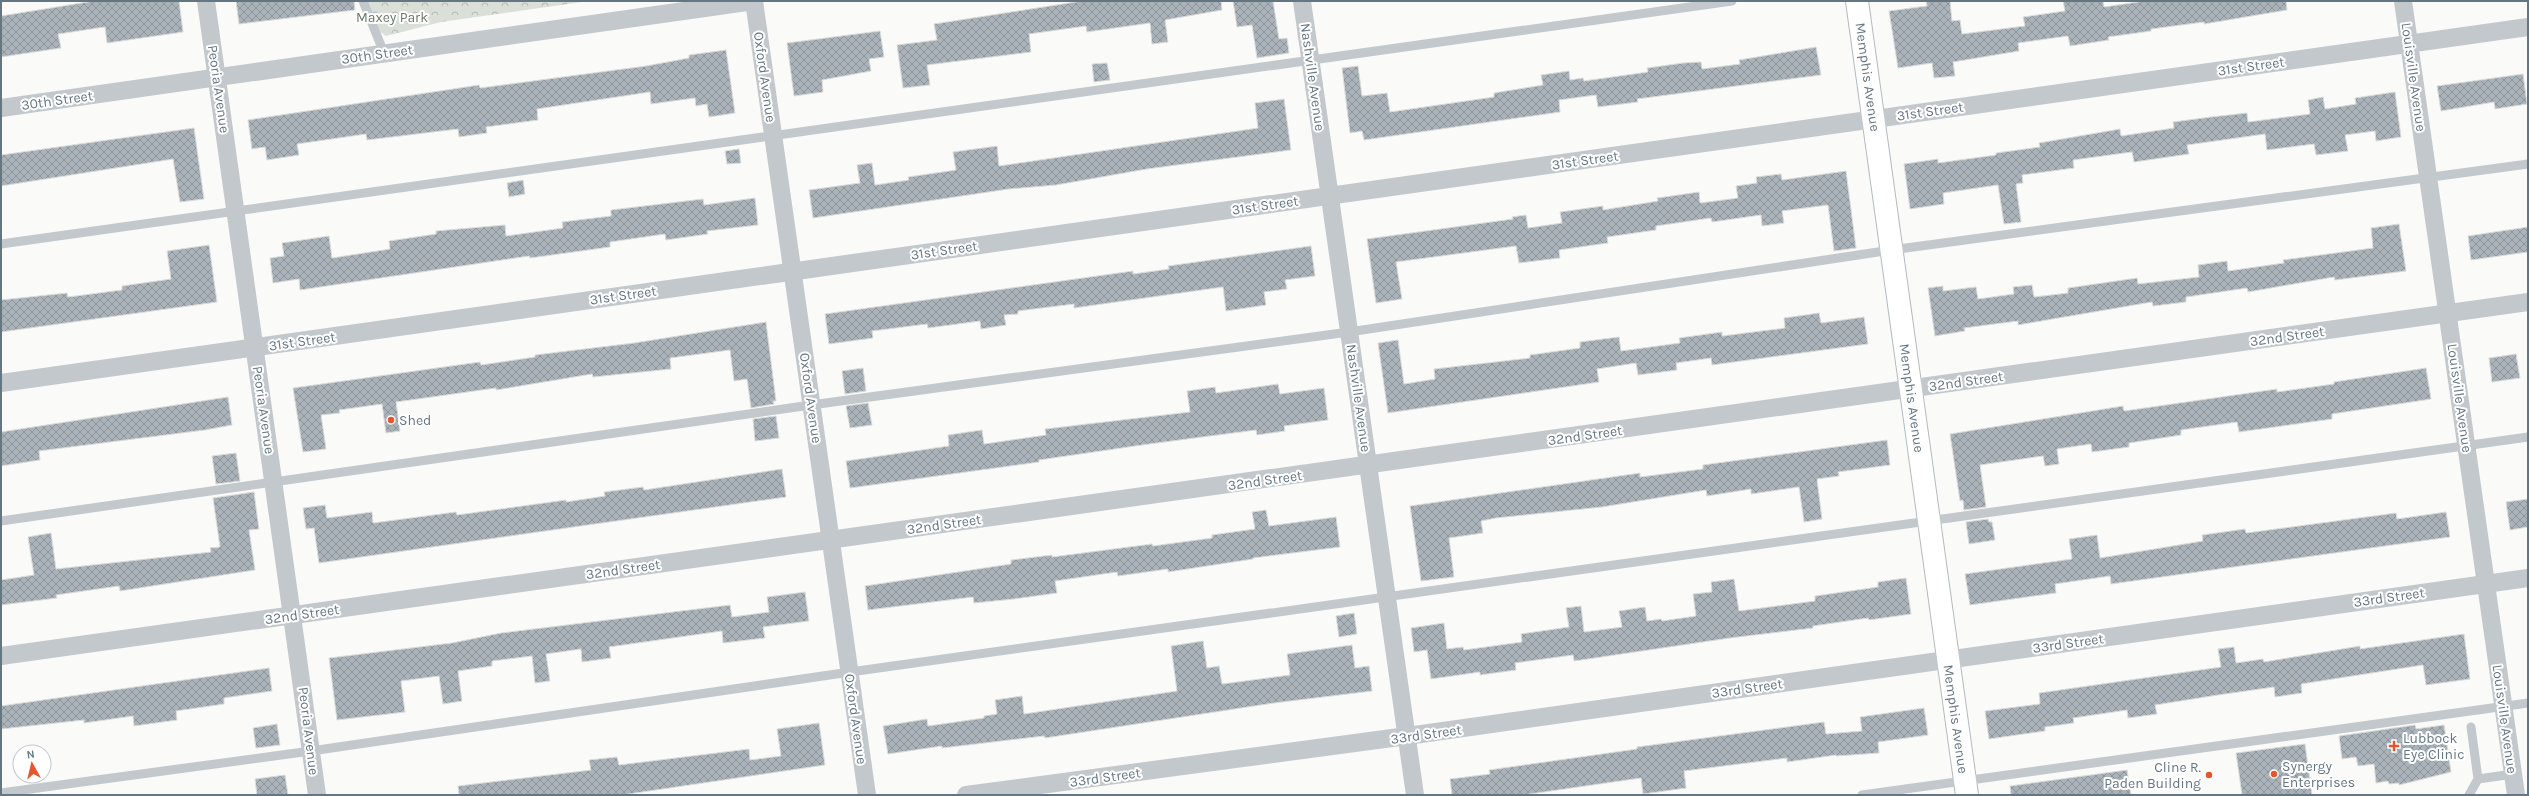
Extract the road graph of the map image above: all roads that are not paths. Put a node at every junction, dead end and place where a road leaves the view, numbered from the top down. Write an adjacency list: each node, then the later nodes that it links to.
1 (206, 1): 12 (street, Peoria Avenue)
2 (363, 1): 10 (lane)
3 (754, 1): 10 (street, 30th Street); 15 (street, Oxford Avenue)
4 (1302, 1): 11 (street, Nashville Avenue)
5 (1732, 1): 11 (lane)
6 (1857, 1): 14 (street, Memphis Avenue)
7 (2403, 1): 9 (street, Louisville Avenue)
8 (2528, 27): 9 (street, 31st Street)
9 (2410, 44): 14 (street, 31st Street); 17 (street, Louisville Avenue)
10 (384, 53): 12 (street, 30th Street)
11 (1310, 60): 15 (lane); 18 (street, Nashville Avenue)
12 (217, 76): 13 (street, 30th Street); 19 (street, Peoria Avenue)
13 (1, 108)
14 (1874, 119): 18 (street, 31st Street); 21 (street, Memphis Avenue)
15 (773, 136): 19 (lane); 22 (street, Oxford Avenue)
16 (2528, 164): 17 (lane)
17 (2429, 179): 21 (lane); 24 (street, Louisville Avenue)
18 (1330, 196): 22 (street, 31st Street); 25 (street, Nashville Avenue)
19 (236, 211): 20 (lane); 26 (street, Peoria Avenue)
20 (1, 244)
21 (1892, 250): 25 (lane); 28 (street, Memphis Avenue)
22 (792, 272): 26 (street, 31st Street); 29 (street, Oxford Avenue)
23 (2528, 302): 24 (street, 32nd Street)
24 (2448, 313): 28 (street, 32nd Street); 31 (street, Louisville Avenue)
25 (1349, 332): 29 (lane); 32 (street, Nashville Avenue)
26 (256, 347): 27 (street, 31st Street); 33 (street, Peoria Avenue)
27 (1, 383)
28 (1911, 389): 32 (street, 32nd Street); 35 (street, Memphis Avenue)
29 (812, 405): 33 (lane); 36 (street, Oxford Avenue)
30 (2528, 437): 31 (lane)
31 (2466, 446): 35 (lane); 38 (street, Louisville Avenue)
32 (1368, 465): 36 (street, 32nd Street); 39 (street, Nashville Avenue)
33 (275, 483): 34 (lane); 40 (street, Peoria Avenue)
34 (1, 520)
35 (1929, 522): 39 (lane); 42 (street, Memphis Avenue)
36 (831, 540): 40 (street, 32nd Street); 43 (street, Oxford Avenue)
37 (2528, 578): 38 (street, 33rd Street)
38 (2486, 584): 42 (street, 33rd Street); 45 (street, Louisville Avenue)
39 (1387, 598): 43 (lane); 47 (street, Nashville Avenue)
40 (293, 615): 41 (street, 32nd Street); 48 (street, Peoria Avenue)
41 (1, 656)
42 (1948, 660): 47 (street, 33rd Street); 51 (street, Memphis Avenue)
43 (850, 672): 48 (lane); 54 (street, Oxford Avenue)
44 (2528, 702): 45 (lane)
45 (2504, 706): 49 (street, Louisville Avenue); 51 (lane)
46 (2471, 727): 50 (lane)
47 (1407, 736): 55 (street, 33rd Street); 56 (street, Nashville Avenue)
48 (311, 751): 52 (lane); 53 (street, Peoria Avenue)
49 (2513, 774): 50 (lane); 59 (street, Louisville Avenue)
50 (2478, 779): 58 (lane)
51 (1966, 788): 57 (lane)
52 (1, 794)
53 (317, 795)
54 (867, 795)
55 (966, 795)
56 (1415, 795)
57 (1862, 795)
58 (2469, 795)
59 (2516, 795)

